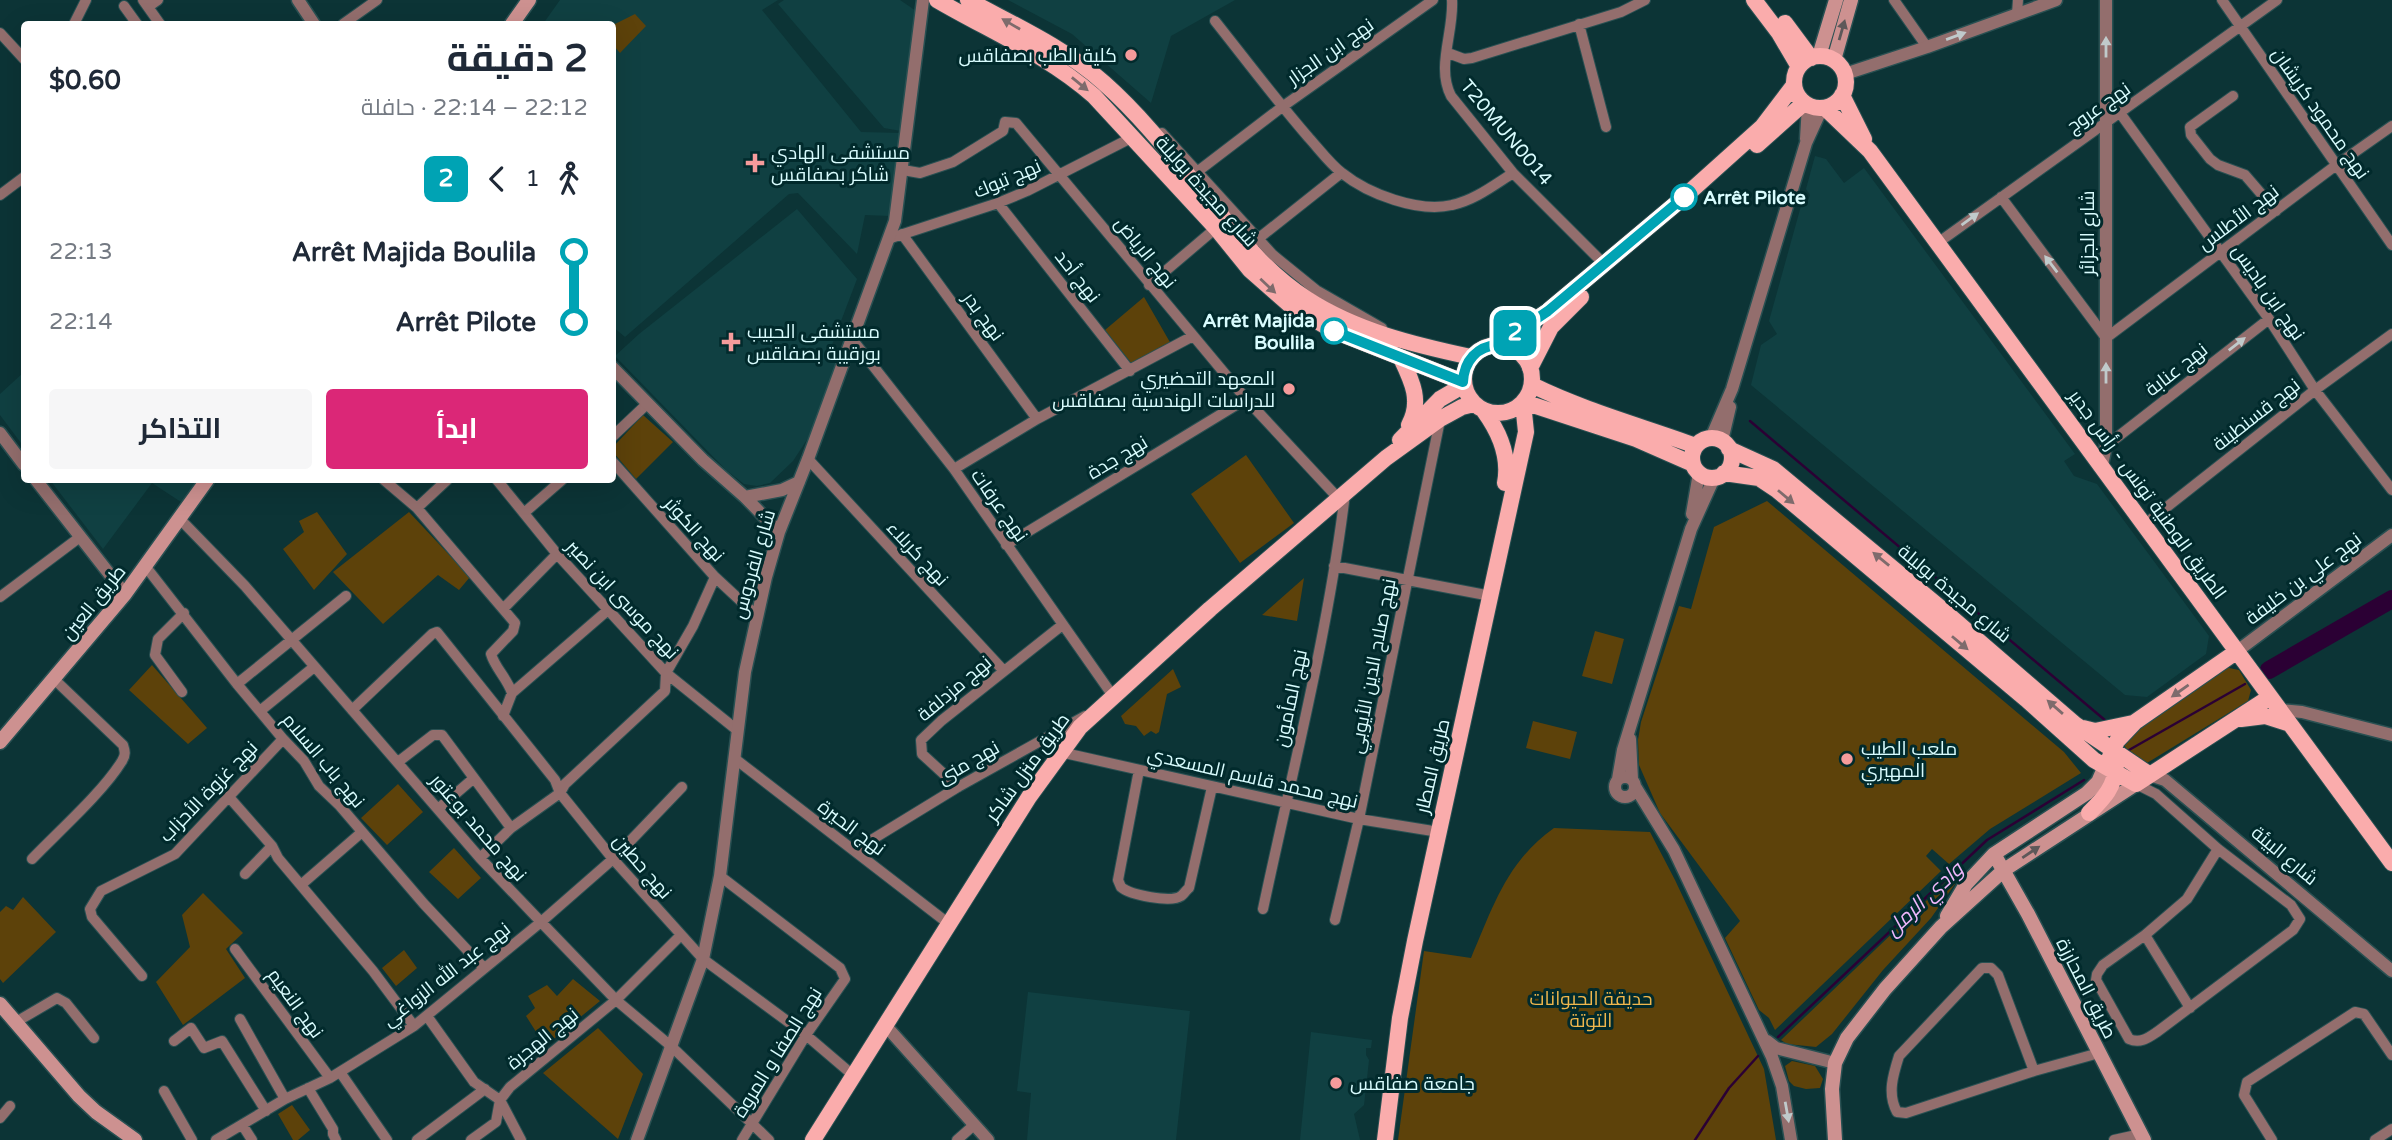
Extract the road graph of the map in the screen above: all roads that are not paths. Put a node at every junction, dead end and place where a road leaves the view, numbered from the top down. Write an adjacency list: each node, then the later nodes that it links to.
1 (86, 0): 24 (street)
2 (158, 0): 21 (street)
3 (298, 0): 27 (street)
4 (377, 0): 28 (street)
5 (529, 0): 29 (main road)
6 (968, 0): 55 (main road, شارع مجيدة بوليلة, one-way to 6)
7 (1433, 0): 43 (street, نهج ابن الجزار)
8 (1452, 0): 35 (street, T20MUN0014)
9 (1646, 0): 31 (street)
10 (1755, 0): 37 (main road)
11 (1768, 0): 37 (main road)
12 (1836, 0): 37 (main road)
13 (1851, 0): 37 (main road, one-way to 13)
14 (1894, 0): 34 (street)
15 (2018, 0): 23 (street)
16 (2056, 0): 23 (street)
17 (2106, 0): 45 (street, شارع الجزائر, one-way to 17)
18 (2222, 0): 32 (street, نهج محمود كريشان)
19 (2277, 0): 32 (street, نهج عروج)
20 (928, 1): 48 (main road, شارع مجيدة بوليلة, one-way to 48); 51 (street, شارع الفردوس)
21 (146, 4): 26 (street)
22 (124, 6): 25 (street)
23 (2017, 14): 34 (street, one-way to 23)
24 (76, 21)
25 (135, 21)
26 (158, 21)
27 (309, 21)
28 (347, 21)
29 (514, 21)
30 (1215, 21): 43 (street, نهج ابن الجزار)
31 (1579, 24): 35 (street); 47 (street)
32 (2241, 27): 44 (street, نهج عروج); 50 (street, نهج محمود كريشان)
33 (0, 33): 36 (street)
34 (1927, 47): 38 (street)
35 (1448, 53): 53 (street, T20MUN0014)
36 (21, 55)
37 (1816, 60): 38 (main road); 39 (main road)
38 (1845, 74): 40 (main road)
39 (1794, 85): 42 (main road); 67 (main road)
40 (1842, 95): 42 (main road); 49 (main road, الطريق الوطنية تونس - رأس جدير)
41 (2233, 96): 60 (street)
42 (1815, 106): 49 (main road, الطريق الوطنية تونس - رأس جدير); 77 (main road); 92 (street)
43 (1282, 107): 52 (street); 55 (street, نهج ابن الجزار)
44 (2120, 113): 45 (street, نهج عروج); 66 (street, نهج ابن باديس)
45 (2106, 123): 58 (street, نهج عروج); 72 (street, شارع الجزائر)
46 (2392, 126): 50 (street, نهج الأطلس)
47 (1606, 127)
48 (1131, 138): 54 (street, نهج تبوك); 61 (main road, شارع مجيدة بوليلة)
49 (1870, 150): 63 (main road, الطريق الوطنية تونس - رأس جدير)
50 (2335, 166): 60 (street, نهج الأطلس); 65 (street, نهج محمود كريشان)
51 (903, 170): 54 (street, نهج الرياض); 62 (street, شارع الفردوس)
52 (1341, 173): 53 (street); 64 (street)
53 (1513, 173): 67 (street, T20MUN0014)
54 (1060, 174): 59 (street, نهج تبوك); 68 (street, نهج الرياض)
55 (1194, 175): 64 (main road, شارع مجيدة بوليلة)
56 (21, 179): 57 (street)
57 (0, 195)
58 (2001, 197): 63 (street, نهج عروج, one-way to 58); 72 (street, one-way to 58)
59 (998, 203): 62 (street, نهج تبوك); 79 (street, نهج أحد)
60 (2276, 211): 66 (street, نهج الأطلس)
61 (1216, 228): 68 (street); 76 (main road, شارع مجيدة بوليلة, one-way to 76)
62 (896, 236): 73 (street, شارع الفردوس); 87 (street, نهج بدر)
63 (1938, 242): 98 (main road, الطريق الوطنية تونس - رأس جدير)
64 (1252, 243): 75 (main road, شارع مجيدة بوليلة)
65 (2392, 246)
66 (2220, 253): 69 (street, نهج ابن باديس); 72 (street, نهج الأطلس)
67 (1603, 263): 74 (main road)
68 (1149, 285): 71 (street, نهج الرياض)
69 (2269, 319): 82 (street, نهج ابن باديس); 94 (street, نهج عنابة, one-way to 69)
70 (2392, 334): 82 (street, نهج قسنطينة)
71 (1193, 336): 79 (street); 83 (street, نهج الرياض)
72 (2106, 338): 94 (street, شارع الجزائر, one-way to 72)
73 (852, 339): 96 (street, شارع الفردوس); 100 (street, نهج عرفات)
74 (1498, 345): 75 (main road); 77 (main road)
75 (1471, 357): 80 (main road)
76 (1401, 358): 80 (main road, شارع مجيدة بوليلة); 91 (main road)
77 (1531, 368): 81 (main road)
78 (616, 371): 85 (street)
79 (1130, 371): 87 (street)
80 (1464, 384): 86 (main road); 91 (main road, طريق منزل شاكر)
81 (1532, 385): 84 (main road); 93 (main road)
82 (2315, 390): 109 (street, نهج ابن باديس); 115 (street, نهج قسنطينة)
83 (1246, 399): 110 (street, نهج الرياض); 119 (street, نهج جدة)
84 (1523, 402): 86 (main road); 101 (main road, شارع مجيدة بوليلة); 126 (main road, طريق المطار)
85 (648, 403): 90 (street); 111 (street)
86 (1479, 408): 88 (main road, طريق منزل شاكر); 126 (main road, طريق المطار)
87 (1037, 419): 100 (street)
88 (1440, 419): 95 (main road, طريق منزل شاكر); 124 (street, نهج صلاح الدين الأيوبي)
89 (0, 433): 97 (street)
90 (616, 433)
91 (1404, 435): 95 (main road, طريق منزل شاكر)
92 (1721, 443): 93 (main road); 101 (main road); 152 (main road, شارع مجيدة بوليلة, one-way to 92)
93 (1696, 446): 101 (main road)
94 (2106, 446): 98 (street, شارع الجزائر)
95 (1385, 458): 110 (main road, طريق منزل شاكر)
96 (808, 459): 102 (street, شارع الفردوس); 137 (street, نهج كربلاء)
97 (21, 461)
98 (2102, 465): 115 (main road, الطريق الوطنية تونس - رأس جدير)
99 (616, 466): 123 (street, نهج الكوثر)
100 (954, 469): 119 (street, نهج عرفات)
101 (1707, 472): 161 (main road, شارع مجيدة بوليلة, one-way to 161); 165 (street)
102 (799, 482): 111 (street); 116 (street, شارع الفردوس)
103 (38, 483): 118 (street)
104 (205, 483): 114 (main road, طريق العين)
105 (388, 483): 112 (street)
106 (444, 483): 112 (street)
107 (499, 483): 113 (street, نهج موسى ابن نصير)
108 (559, 483): 113 (street)
109 (2392, 490)
110 (1342, 496): 121 (street, نهج المأمون); 143 (main road, طريق منزل شاكر)
111 (745, 497): 116 (street)
112 (417, 508): 129 (street)
113 (524, 513): 120 (street, نهج موسى ابن نصير)
114 (180, 519): 122 (main road, طريق العين); 134 (street, نهج محمد بوعتور)
115 (2144, 525): 135 (main road, الطريق الوطنية تونس - رأس جدير)
116 (779, 532): 132 (street, شارع الفردوس)
117 (2392, 536): 135 (street, نهج علي بن خليفة)
118 (80, 537): 125 (street); 128 (street)
119 (1006, 545): 133 (street, نهج عرفات)
120 (557, 554): 129 (street); 130 (street, نهج موسى ابن نصير)
121 (1334, 566): 124 (street); 173 (street, نهج المأمون)
122 (146, 567): 125 (main road, طريق العين); 131 (street, نهج باب السلام)
123 (715, 577): 132 (street, نهج الكوثر); 138 (street)
124 (1406, 582): 126 (street); 176 (street, نهج صلاح الدين الأيوبي)
125 (125, 594): 139 (main road, طريق العين)
126 (1486, 595): 179 (main road, طريق المطار)
127 (346, 596): 134 (street)
128 (0, 597)
129 (504, 608): 142 (street)
130 (608, 610): 138 (street, نهج موسى ابن نصير); 142 (street)
131 (184, 613): 140 (street, نهج باب السلام); 141 (street)
132 (757, 616): 153 (street, شارع الفردوس)
133 (1062, 626): 137 (street, نهج مزدلفة); 143 (street, نهج عرفات)
134 (290, 640): 136 (street, نهج محمد بوعتور); 140 (street)
135 (2236, 652): 144 (main road, الطريق الوطنية تونس - رأس جدير); 150 (main road, one-way to 150)
136 (314, 667): 146 (street, نهج محمد بوعتور); 147 (street)
137 (1003, 670): 168 (street, نهج مزدلفة)
138 (666, 673): 153 (street, نهج موسى ابن نصير); 170 (street)
139 (54, 679): 156 (main road, طريق العين); 186 (street)
140 (237, 684): 147 (street, نهج باب السلام)
141 (182, 692)
142 (512, 693): 148 (street)
143 (1113, 696): 145 (main road, طريق منزل شاكر)
144 (2275, 704): 149 (main road); 151 (main road, الطريق الوطنية تونس - رأس جدير); 154 (street)
145 (1101, 708): 158 (main road, طريق منزل شاكر); 168 (street, نهج منى)
146 (352, 710): 148 (street, نهج حطين); 160 (street, نهج محمد بوعتور)
147 (260, 711): 155 (street, نهج باب السلام)
148 (503, 716): 170 (street, نهج حطين)
149 (2238, 719): 151 (main road); 163 (main road)
150 (2135, 722): 152 (main road); 157 (main road)
151 (2291, 724): 188 (main road, الطريق الوطنية تونس - رأس جدير)
152 (2076, 725): 157 (main road, شارع مجيدة بوليلة)
153 (737, 730): 159 (street, شارع الفردوس)
154 (2392, 735)
155 (283, 739): 171 (street, نهج غزوة الأحزاب); 180 (street, نهج باب السلام)
156 (0, 742)
157 (2113, 750): 161 (main road); 163 (main road, شارع مجيدة بوليلة)
158 (1060, 752): 162 (street, نهج محمد قاسم المسعدي); 196 (main road, طريق منزل شاكر)
159 (734, 758): 183 (street, نهج الحيرة); 191 (street, شارع الفردوس)
160 (398, 762): 164 (street); 174 (street, نهج محمد بوعتور)
161 (2110, 769): 166 (main road, شارع مجيدة بوليلة); 175 (main road); 184 (main road)
162 (1139, 770): 169 (street, نهج محمد قاسم المسعدي); 169 (street)
163 (2150, 775): 166 (main road); 203 (street, شارع البيئة)
164 (474, 778): 174 (street); 178 (street)
165 (1629, 782): 172 (street); 172 (street); 177 (street)
166 (2136, 784): 175 (main road); 182 (street)
167 (682, 787): 187 (street, نهج عبد الله الزواغي)
168 (958, 787): 183 (street, نهج منى)
169 (1212, 787): 173 (street, نهج محمد قاسم المسعدي)
170 (560, 793): 178 (street); 187 (street, نهج حطين)
171 (229, 797): 181 (street); 204 (street, نهج غزوة الأحزاب)
172 (1624, 797): 177 (street)
173 (1286, 802): 176 (street, نهج محمد قاسم المسعدي); 193 (street, نهج المأمون)
174 (439, 808): 185 (street, نهج محمد بوعتور)
175 (2089, 813): 189 (main road, one-way to 175)
176 (1359, 819): 179 (street, نهج محمد قاسم المسعدي); 194 (street, نهج صلاح الدين الأيوبي)
177 (1659, 825): 215 (street)
178 (511, 828): 185 (street)
179 (1434, 831): 255 (main road, طريق المطار); 256 (main road, طريق المطار)
180 (362, 832): 192 (street); 202 (street, نهج باب السلام)
181 (272, 846): 190 (street); 192 (street)
182 (2218, 849): 199 (street); 207 (street)
183 (855, 850): 196 (street, نهج الحيرة)
184 (1994, 854): 189 (main road, طريق المحارزة); 197 (main road)
185 (480, 858): 195 (street, نهج محمد بوعتور)
186 (32, 859)
187 (613, 859): 195 (street, نهج عبد الله الزواغي); 198 (street, نهج حطين)
188 (2392, 863)
189 (2004, 870): 197 (main road); 219 (main road, طريق المحارزة)
190 (245, 874)
191 (720, 876): 201 (street, شارع الفردوس); 213 (street, نهج الصفا و المروة)
192 (302, 884): 212 (street)
193 (1263, 909)
194 (1335, 920)
195 (541, 922): 202 (street, نهج عبد الله الزواغي); 205 (street, نهج محمد بوعتور)
196 (949, 924): 211 (main road, طريق منزل شاكر)
197 (1941, 927): 221 (main road)
198 (680, 936): 201 (street, نهج حطين); 205 (street, نهج الهجرة)
199 (2145, 936): 207 (street); 207 (street)
200 (234, 949): 226 (street, نهج النعيم)
201 (703, 959): 213 (street, نهج حطين); 217 (street, شارع الفردوس)
202 (484, 968): 208 (street, نهج عبد الله الزواغي)
203 (2392, 971)
204 (142, 976)
205 (616, 1000): 217 (street, نهج محمد بوعتور); 231 (street, نهج الهجرة)
206 (0, 1004): 210 (main road)
207 (2190, 1008)
208 (427, 1016): 212 (street, نهج عبد الله الزواغي); 228 (street)
209 (240, 1019): 230 (street)
210 (16, 1022): 214 (street); 241 (main road)
211 (885, 1025): 225 (main road, طريق منزل شاكر); 236 (street)
212 (414, 1026): 224 (street, نهج عبد الله الزواغي)
213 (806, 1035): 225 (street, نهج حطين); 235 (street, نهج الصفا و المروة)
214 (94, 1038)
215 (1763, 1038): 218 (street); 222 (street)
216 (174, 1041): 233 (street)
217 (672, 1047): 235 (street, نهج محمد بوعتور); 250 (street, شارع الفردوس)
218 (1792, 1052): 221 (street); 222 (street)
219 (2099, 1053): 223 (street); 240 (main road, طريق المحارزة)
220 (2392, 1055): 260 (street)
221 (1835, 1063): 258 (main road)
222 (1777, 1069): 257 (street, one-way to 257)
223 (2034, 1071): 223 (street)
224 (340, 1072): 226 (street, نهج عبد الله الزواغي); 246 (street)
225 (854, 1076): 239 (main road, طريق منزل شاكر)
226 (330, 1078): 227 (street, نهج عبد الله الزواغي)
227 (308, 1088): 230 (street, نهج عبد الله الزواغي); 245 (street)
228 (485, 1089): 231 (street); 247 (street)
229 (164, 1091): 242 (street)
230 (285, 1099): 233 (street, نهج عبد الله الزواغي)
231 (500, 1100): 248 (street, نهج الهجرة); 249 (street)
232 (10, 1106): 234 (street)
233 (266, 1111): 237 (street, نهج عبد الله الزواغي)
234 (0, 1118)
235 (752, 1124): 251 (street, نهج الصفا و المروة); 252 (street, نهج محمد بوعتور)
236 (974, 1125): 253 (street); 254 (street)
237 (243, 1126): 243 (street, نهج عبد الله الزواغي); 244 (street)
238 (2392, 1129): 261 (street)
239 (818, 1137)
240 (2142, 1137): 259 (street)
241 (135, 1140)
242 (192, 1140)
243 (216, 1140)
244 (252, 1140)
245 (336, 1140)
246 (387, 1140)
247 (417, 1140)
248 (471, 1140)
249 (521, 1140)
250 (637, 1140)
251 (742, 1140)
252 (769, 1140)
253 (957, 1140)
254 (988, 1140)
255 (1374, 1140)
256 (1385, 1140)
257 (1791, 1140)
258 (1835, 1140)
259 (2114, 1140)
260 (2272, 1140)
261 (2375, 1140)

